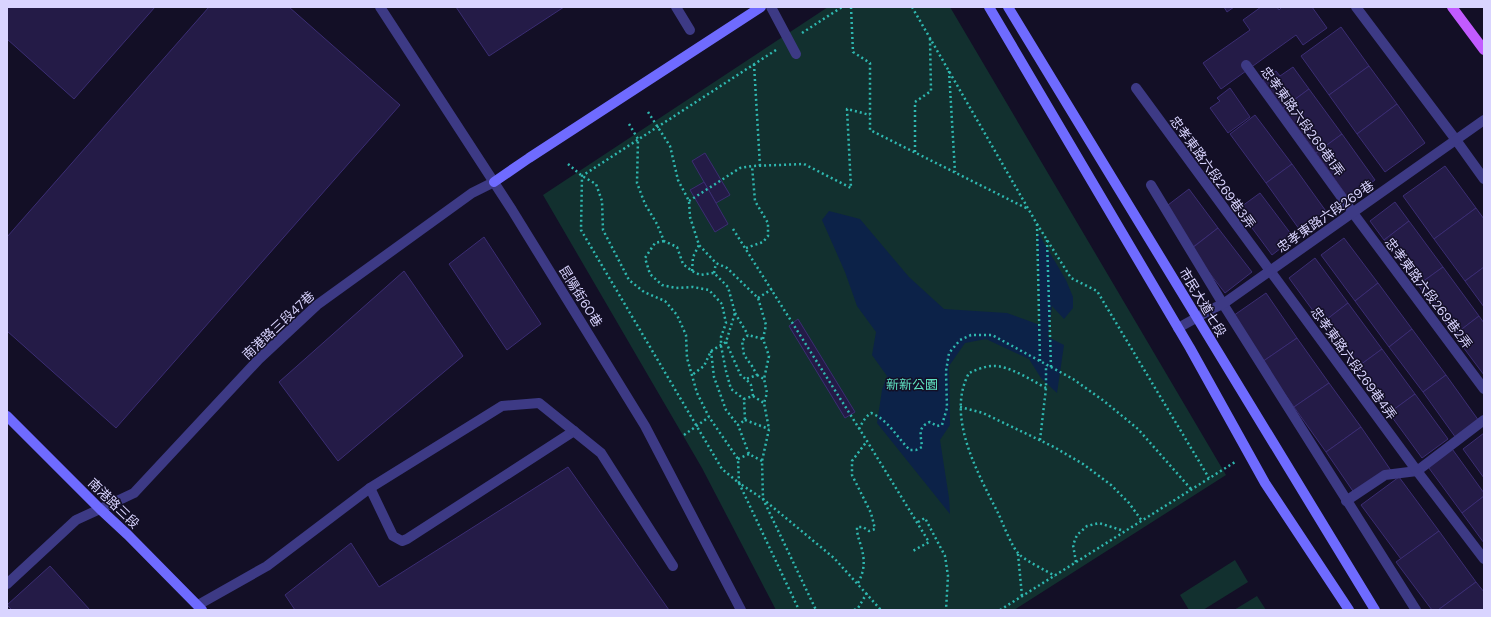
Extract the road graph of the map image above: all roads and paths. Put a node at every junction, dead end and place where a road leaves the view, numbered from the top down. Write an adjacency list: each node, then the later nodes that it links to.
1 (380, 7): 35 (street, 昆陽街60巷)
2 (676, 7): 12 (street)
3 (761, 7): 35 (street)
4 (771, 7): 14 (street)
5 (842, 7): 14 (path)
6 (851, 7): 22 (path)
7 (912, 7): 13 (path)
8 (989, 7): 55 (street)
9 (1008, 7): 54 (street, 市民大道七段)
10 (1356, 7): 27 (street)
11 (1452, 7): 15 (main road)
12 (690, 30)
13 (930, 38): 19 (path); 28 (path)
14 (789, 41): 16 (street); 17 (path)
15 (1484, 50)
16 (796, 54)
17 (754, 64): 25 (path); 31 (path)
18 (1246, 65): 39 (street, 忠孝東路六段269巷1弄)
19 (949, 70): 32 (path); 38 (path)
20 (1136, 88): 48 (street, 忠孝東路六段269巷3弄)
21 (648, 112): 25 (path)
22 (870, 115): 28 (path); 31 (path)
23 (1484, 120): 27 (street, 忠孝東路六段269巷)
24 (629, 124): 26 (path)
25 (658, 127): 26 (path); 37 (path)
26 (638, 139): 33 (path); 43 (path)
27 (1456, 140): 34 (street); 39 (street, 忠孝東路六段269巷)
28 (915, 152): 32 (path)
29 (568, 164): 33 (path)
30 (752, 166): 31 (path); 37 (path); 45 (path)
31 (760, 166)
32 (955, 172): 38 (path)
33 (582, 176): 64 (path); 78 (path)
34 (1484, 179)
35 (494, 182): 97 (street, 南港路三段47巷); 112 (street, 昆陽街60巷)
36 (1151, 184): 52 (street)
37 (689, 201): 44 (path)
38 (1029, 210): 40 (path)
39 (1353, 212): 48 (street, 忠孝東路六段269巷); 69 (street, 忠孝東路六段269巷2弄)
40 (1037, 224): 61 (path); 91 (path)
41 (734, 229): 45 (path)
42 (1047, 240): 63 (path, bridge)
43 (664, 241): 47 (path); 59 (path)
44 (699, 245): 46 (path); 47 (path)
45 (746, 248): 50 (path)
46 (716, 263): 49 (path); 51 (path)
47 (692, 270): 49 (path)
48 (1270, 271): 52 (street, 忠孝東路六段269巷); 90 (street, 忠孝東路六段269巷4弄)
49 (714, 273): 53 (path)
50 (772, 289): 51 (path); 81 (path)
51 (758, 298): 57 (path)
52 (1223, 304): 54 (street, 忠孝東路六段269巷); 96 (street)
53 (736, 313): 56 (path); 58 (path)
54 (1197, 318): 55 (street, 忠孝東路六段269巷); 120 (street, 市民大道七段)
55 (1178, 328): 119 (street)
56 (748, 335): 57 (path); 65 (path)
57 (763, 339): 66 (path)
58 (726, 342): 59 (path); 67 (path)
59 (721, 346): 60 (path); 71 (path)
60 (711, 351): 64 (path); 79 (path)
61 (1040, 362): 62 (path); 81 (path)
62 (1046, 365): 63 (path, bridge); 68 (path)
63 (1051, 367): 94 (path)
64 (692, 375): 75 (path)
65 (757, 375): 66 (path); 67 (path)
66 (764, 378): 72 (path)
67 (746, 379): 70 (path)
68 (1046, 388): 73 (path); 84 (path)
69 (1484, 389)
70 (753, 396): 71 (path); 72 (path)
71 (744, 399): 76 (path)
72 (764, 403): 80 (path)
73 (960, 407): 84 (path); 102 (path)
74 (7, 416): 97 (street, 南港路三段)
75 (709, 418): 78 (path); 87 (path)
76 (745, 420): 79 (path); 80 (path)
77 (1484, 420): 90 (street)
78 (696, 425): 83 (path); 92 (path)
79 (738, 425): 86 (path)
80 (769, 428): 89 (path)
81 (859, 429): 85 (path)
82 (574, 431): 93 (street); 93 (street); 105 (street)
83 (684, 434)
84 (1040, 440): 98 (path)
85 (867, 441): 99 (path); 107 (path)
86 (749, 454): 87 (path); 89 (path)
87 (738, 459): 92 (path)
88 (1238, 460): 91 (path)
89 (762, 461): 95 (path)
90 (1417, 471): 96 (street); 103 (street, 忠孝東路六段269巷4弄)
91 (1209, 478): 94 (path)
92 (739, 483): 95 (path); 113 (path)
93 (370, 488): 111 (street)
94 (1191, 489): 98 (path)
95 (763, 499): 107 (path); 114 (path)
96 (1346, 501): 121 (street)
97 (100, 509): 108 (street, 南港路三段47巷); 111 (street, 南港路三段)
98 (1142, 521): 100 (path)
99 (918, 522): 101 (path); 117 (path)
100 (1125, 531): 104 (path); 104 (path)
101 (911, 552)
102 (1018, 554): 106 (path); 110 (path)
103 (1484, 559)
104 (1076, 562): 106 (path)
105 (673, 566)
106 (1054, 576): 110 (path)
107 (858, 583): 109 (path)
108 (7, 584)
109 (867, 593): 115 (path); 116 (path)
110 (1022, 596): 118 (path)
111 (197, 608)
112 (741, 610)
113 (799, 610)
114 (816, 610)
115 (854, 610)
116 (881, 610)
117 (946, 610)
118 (1000, 610)
119 (1349, 610)
120 (1375, 610)
121 (1416, 610)

